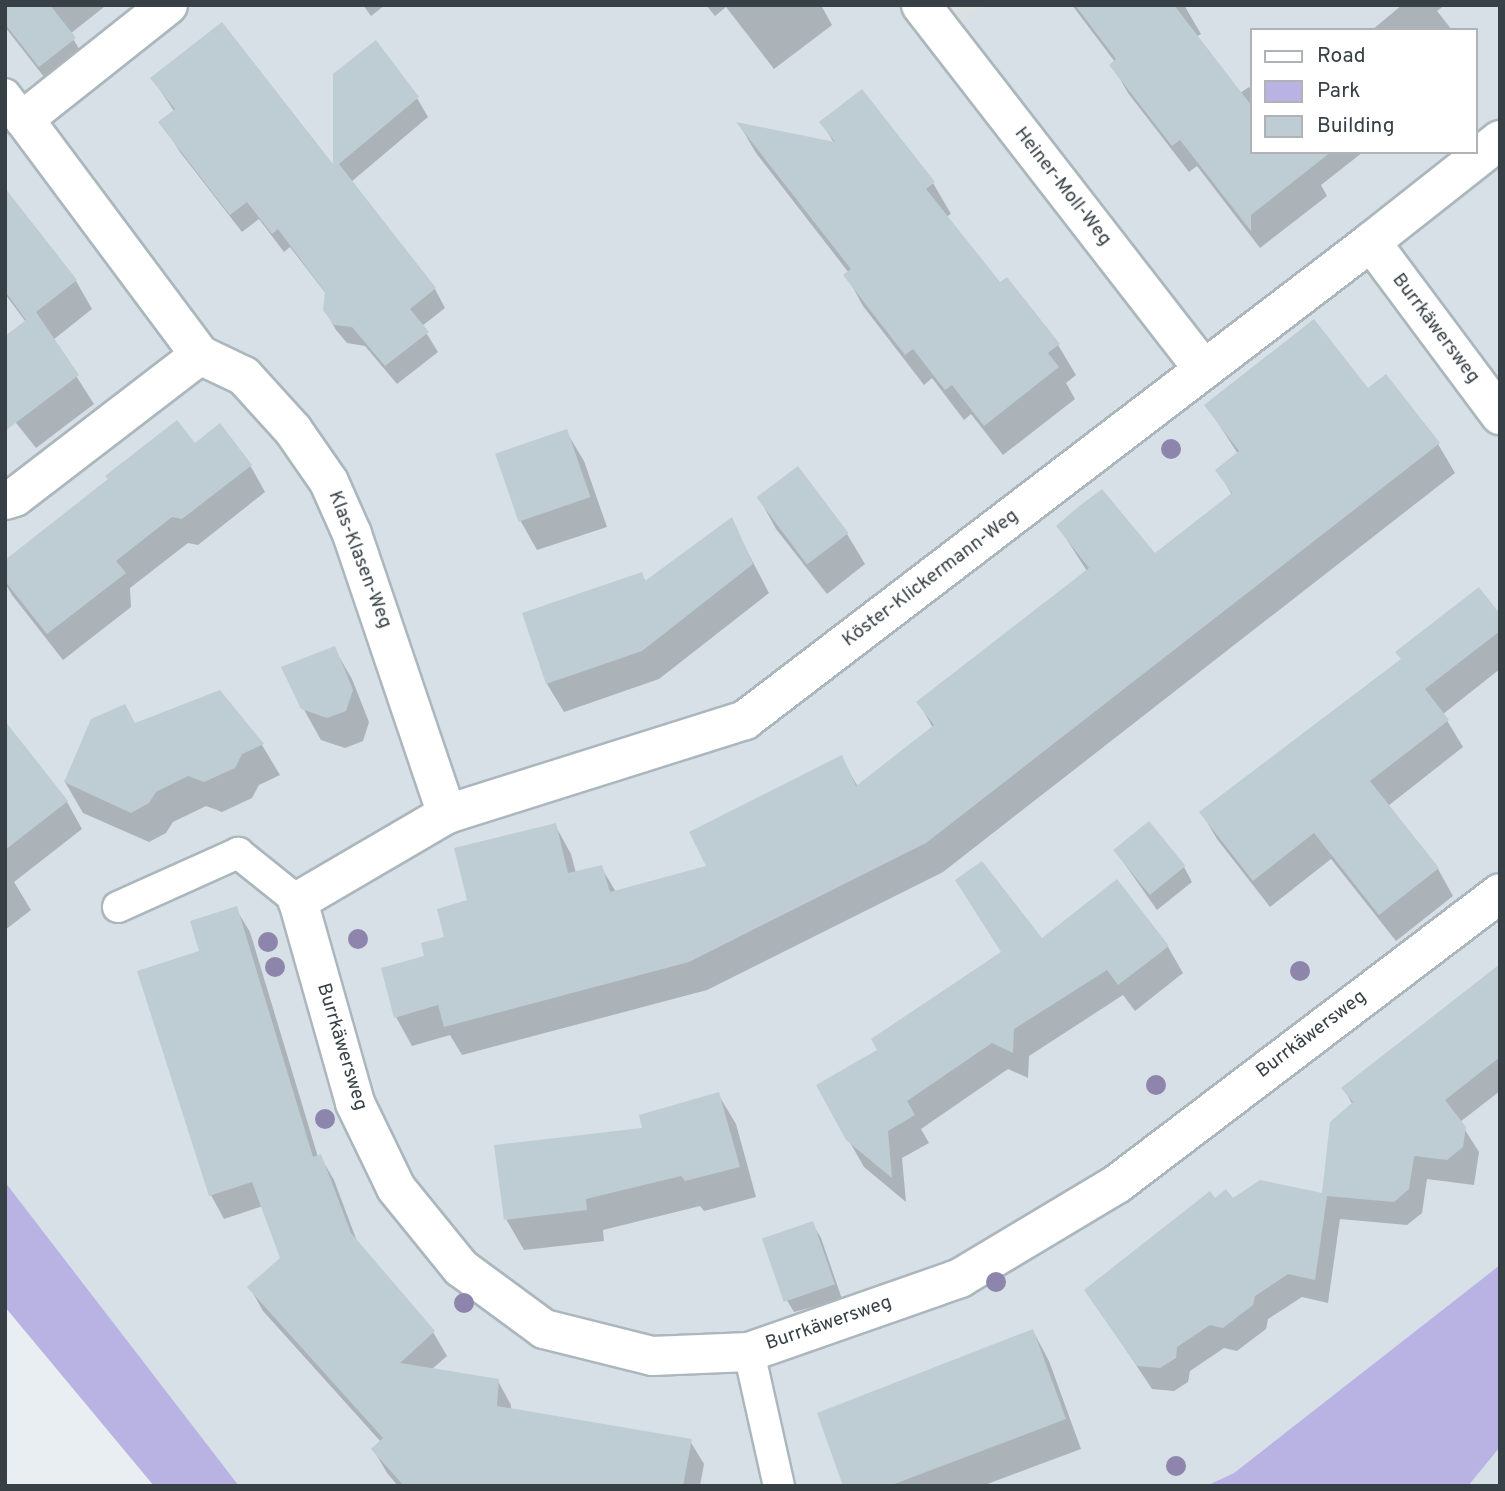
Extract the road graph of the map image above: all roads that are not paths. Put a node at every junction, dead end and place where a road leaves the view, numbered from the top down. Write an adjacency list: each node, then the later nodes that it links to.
1 (167, 5): 3 (street, Klas-Klasen-Weg)
2 (922, 5): 7 (street, Heiner-Moll-Weg)
3 (15, 106): 6 (street, Klas-Klasen-Weg)
4 (1500, 139): 5 (street, Köster-Klickermann-Weg)
5 (1371, 242): 7 (street, Köster-Klickermann-Weg); 8 (street, Burrkäwersweg)
6 (200, 355): 9 (street); 10 (street, Klas-Klasen-Weg)
7 (1203, 369): 10 (street, Köster-Klickermann-Weg)
8 (1500, 415)
9 (5, 500)
10 (447, 814): 12 (street, Köster-Klickermann-Weg)
11 (1500, 893): 14 (street, Burrkäwersweg)
12 (298, 901): 13 (lane); 14 (street, Burrkäwersweg)
13 (118, 906)
14 (749, 1352): 15 (lane)
15 (779, 1486)

